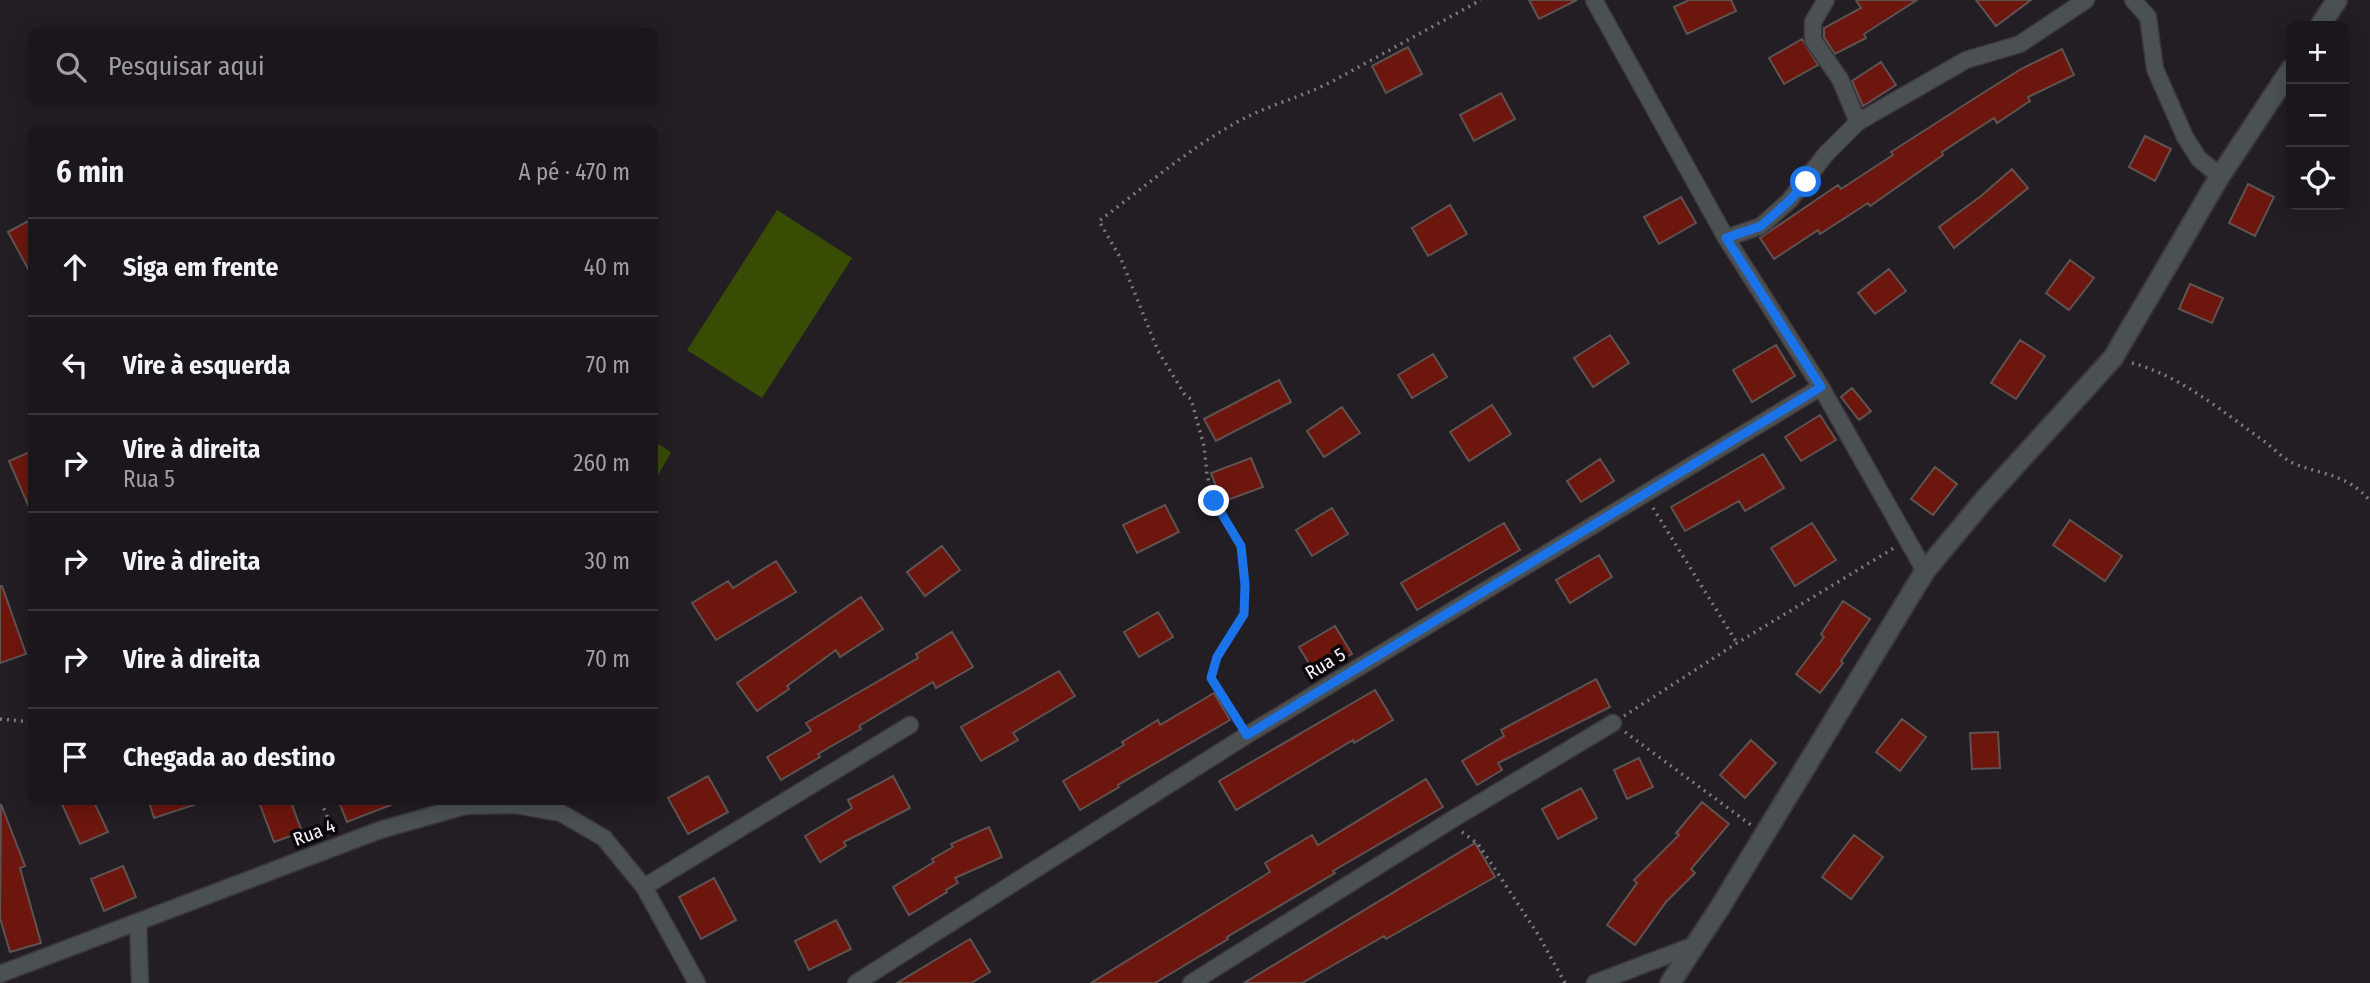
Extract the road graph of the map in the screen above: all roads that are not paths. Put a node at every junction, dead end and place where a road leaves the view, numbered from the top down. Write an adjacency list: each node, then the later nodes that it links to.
1 (1594, 0): 10 (street)
2 (1826, 0): 8 (street)
3 (2086, 0): 8 (street)
4 (2133, 0): 9 (street)
5 (2337, 0): 6 (street)
6 (2323, 21)
7 (2286, 77): 9 (street)
8 (1858, 122): 10 (street)
9 (2220, 176): 12 (street)
10 (1726, 238): 11 (street)
11 (1821, 387): 12 (street); 21 (street, Rua 5)
12 (1925, 571): 17 (street)
13 (1613, 723): 22 (street)
14 (910, 725): 15 (street)
15 (644, 887): 16 (street, Rua 4); 20 (street, Rua 4)
16 (138, 922): 18 (street, Rua 4); 19 (street)
17 (1695, 945): 23 (street); 24 (street)
18 (0, 974)
19 (140, 983)
20 (697, 983)
21 (856, 983)
22 (1191, 983)
23 (1595, 983)
24 (1670, 983)

